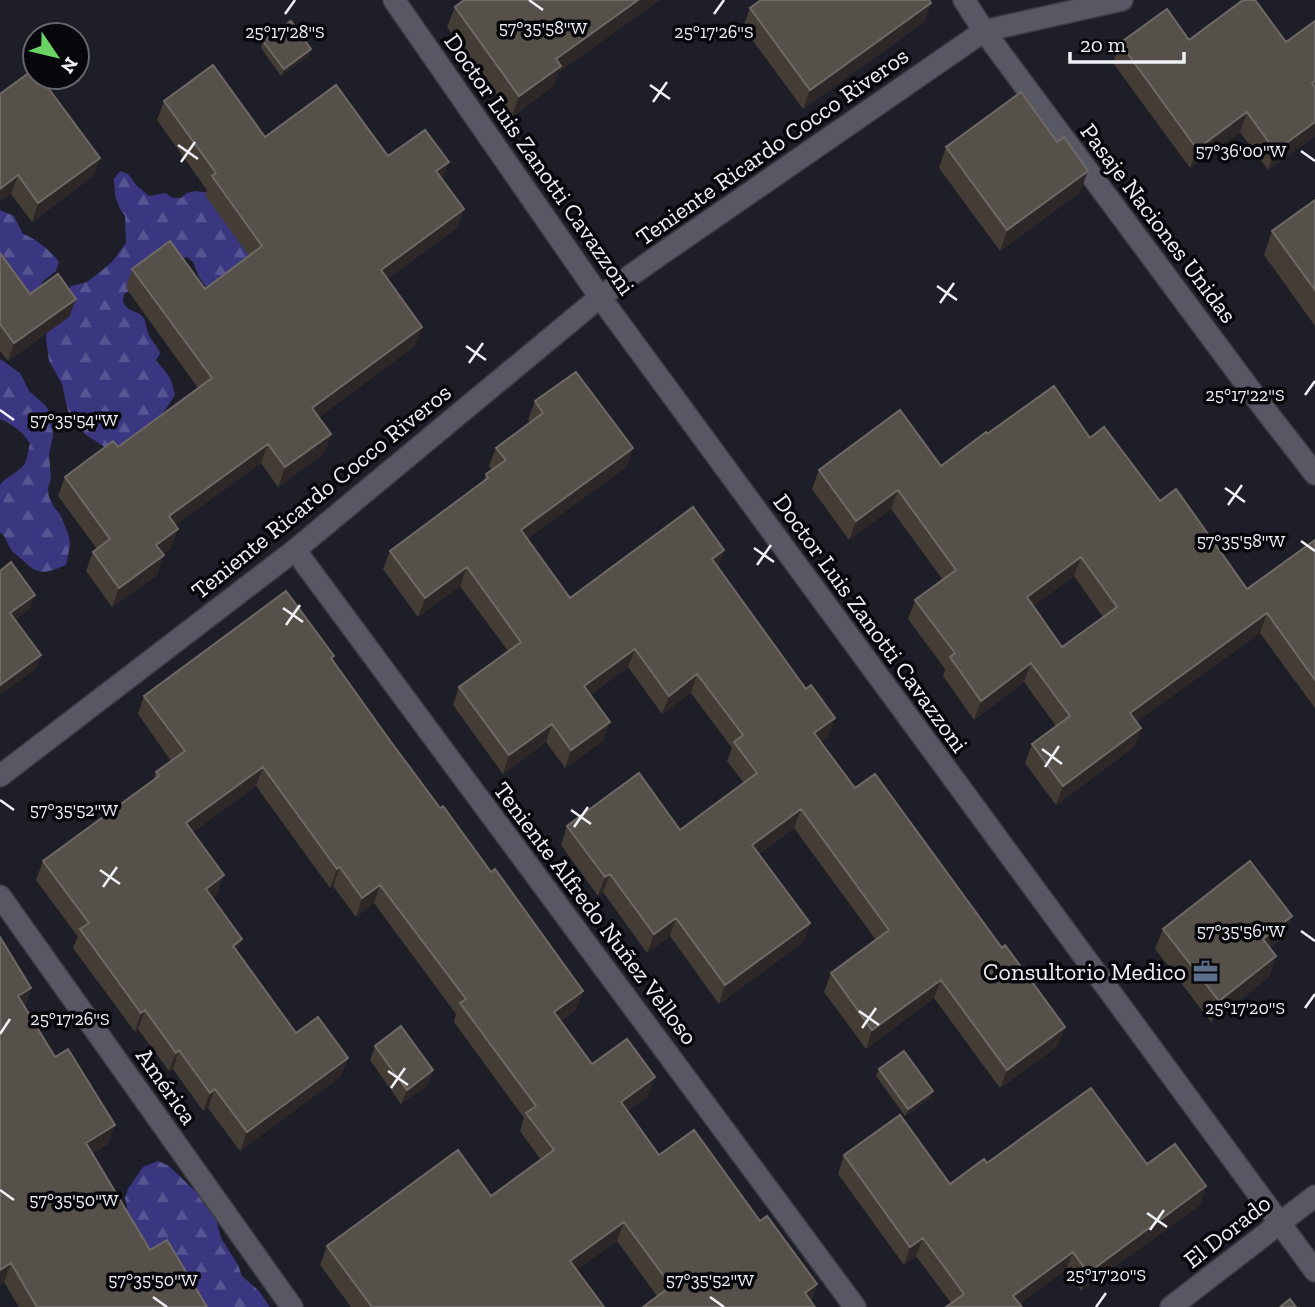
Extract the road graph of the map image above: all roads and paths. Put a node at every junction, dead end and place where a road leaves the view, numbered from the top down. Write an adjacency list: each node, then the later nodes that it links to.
1 (394, 0): 5 (street, Doctor Luis Zanotti Cavazzoni)
2 (964, 0): 4 (street, Pasaje Naciones Unidas)
3 (1122, 0): 4 (street)
4 (984, 31): 5 (street, Teniente Ricardo Cocco Riveros); 6 (street, Pasaje Naciones Unidas)
5 (600, 298): 7 (street, Teniente Ricardo Cocco Riveros); 11 (street, Doctor Luis Zanotti Cavazzoni)
6 (1315, 474)
7 (295, 551): 8 (street, Teniente Ricardo Cocco Riveros); 14 (street, Teniente Alfredo Nuñez Velloso)
8 (0, 776)
9 (0, 896): 13 (street, América)
10 (1315, 1196): 11 (street, El Dorado)
11 (1279, 1223): 12 (street, Doctor Luis Zanotti Cavazzoni); 15 (street, El Dorado)
12 (1315, 1271)
13 (292, 1307)
14 (855, 1307)
15 (1171, 1307)

